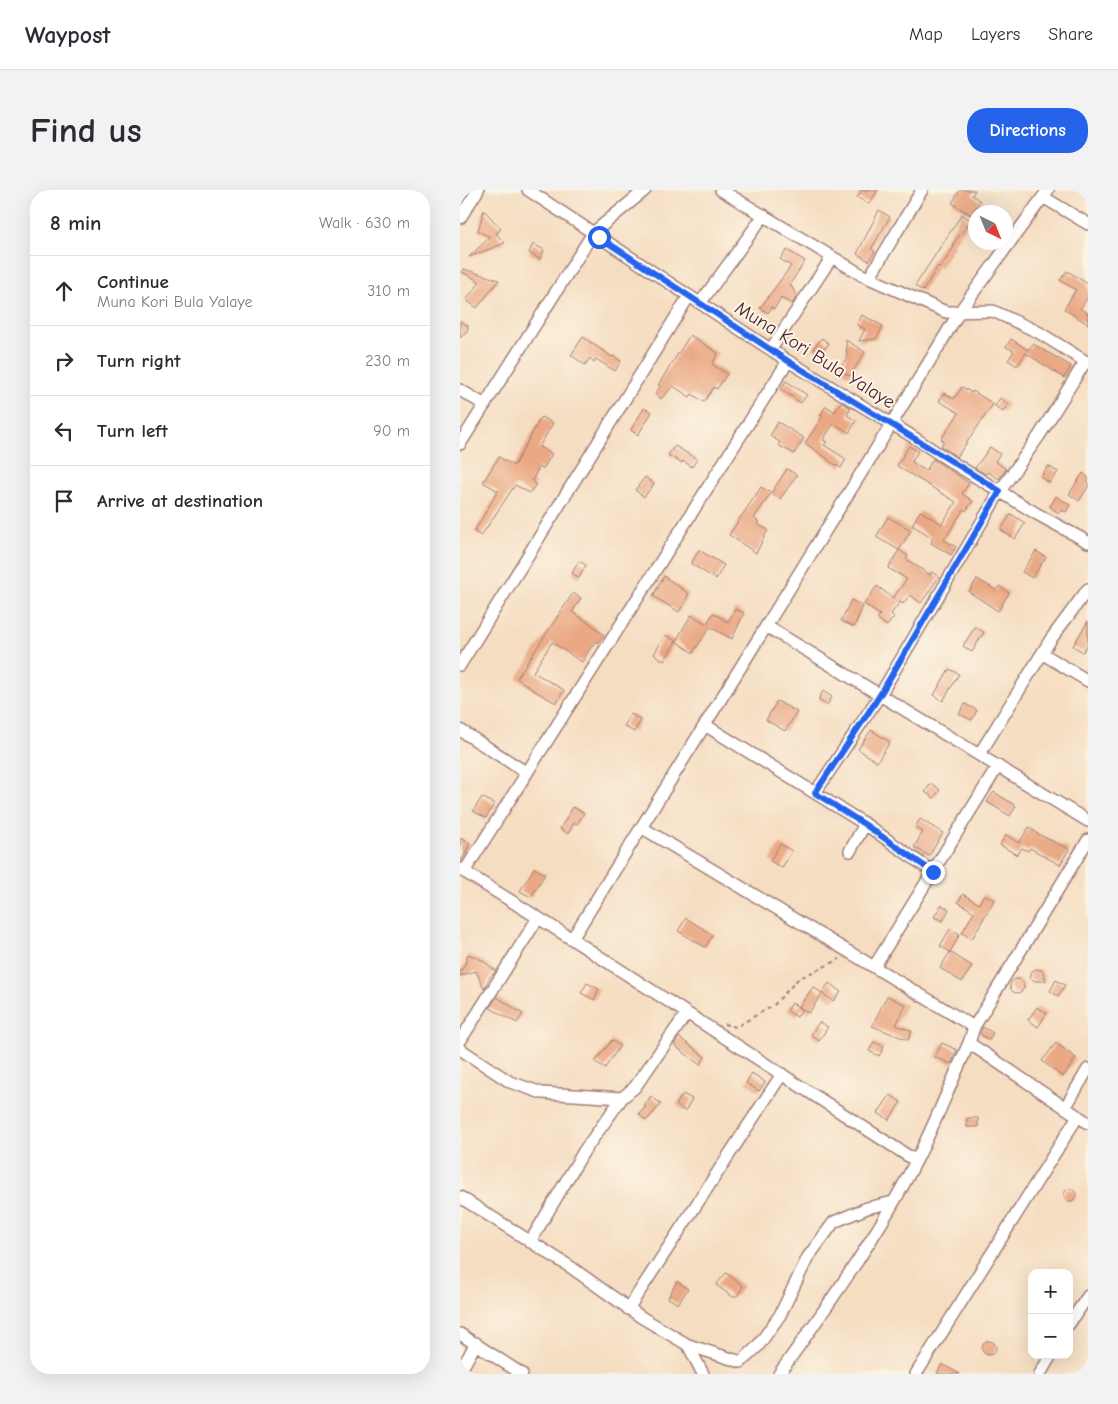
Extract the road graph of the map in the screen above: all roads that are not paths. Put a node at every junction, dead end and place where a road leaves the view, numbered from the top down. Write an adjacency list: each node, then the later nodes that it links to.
1 (478, 190): 8 (street)
2 (528, 190): 10 (street, Muna Kori Bula Yalaye)
3 (645, 190): 10 (street)
4 (722, 190): 7 (street)
5 (922, 190): 12 (street)
6 (1046, 193): 9 (street); 15 (street)
7 (764, 215): 11 (street); 14 (street)
8 (460, 218)
9 (1088, 224)
10 (593, 233): 13 (street, Muna Kori Bula Yalaye); 20 (street)
11 (832, 257): 12 (street); 16 (street)
12 (869, 278): 15 (street)
13 (689, 296): 14 (street, Muna Kori Bula Yalaye); 28 (street)
14 (701, 302): 16 (street, Muna Kori Bula Yalaye)
15 (960, 311): 18 (street); 21 (street)
16 (771, 349): 17 (street, Muna Kori Bula Yalaye)
17 (788, 361): 21 (street, Muna Kori Bula Yalaye); 35 (street)
18 (1087, 363): 23 (street)
19 (460, 390): 20 (street)
20 (485, 405): 22 (street)
21 (892, 424): 23 (street, Muna Kori Bula Yalaye); 26 (street)
22 (460, 444)
23 (1000, 491): 24 (street, Muna Kori Bula Yalaye); 30 (street)
24 (1088, 542)
25 (1088, 590): 27 (street)
26 (766, 626): 30 (street); 31 (street)
27 (1043, 654): 29 (street); 33 (street)
28 (460, 665)
29 (1088, 682)
30 (880, 695): 33 (street); 36 (street)
31 (705, 725): 36 (street); 39 (street)
32 (460, 730): 35 (street)
33 (979, 755): 34 (street)
34 (998, 766): 37 (street); 43 (street)
35 (527, 773): 42 (street)
36 (815, 793): 38 (street)
37 (1088, 821)
38 (864, 824): 41 (street); 43 (street)
39 (641, 827): 45 (street); 46 (street)
40 (1088, 840): 48 (street)
41 (850, 851)
42 (462, 870): 44 (street)
43 (933, 872): 46 (street)
44 (538, 918): 45 (street); 49 (street)
45 (572, 939): 47 (street)
46 (874, 968): 48 (street)
47 (688, 1013): 53 (street); 54 (street)
48 (974, 1027): 50 (street)
49 (460, 1041)
50 (969, 1043): 55 (street); 58 (street)
51 (460, 1049): 54 (street)
52 (1088, 1069): 55 (street)
53 (782, 1074): 58 (street); 63 (street)
54 (622, 1098): 61 (street)
55 (1065, 1108): 56 (street)
56 (1078, 1116): 57 (street); 73 (street)
57 (1088, 1123)
58 (916, 1160): 60 (street)
59 (460, 1197): 61 (street)
60 (893, 1202): 67 (street); 72 (street)
61 (530, 1242): 63 (street)
62 (1088, 1296): 64 (street)
63 (628, 1309): 67 (street)
64 (1073, 1318)
65 (460, 1334): 66 (street)
66 (476, 1343): 69 (street); 70 (street)
67 (688, 1345): 71 (street)
68 (1049, 1359): 74 (street)
69 (460, 1372)
70 (522, 1374)
71 (703, 1374)
72 (780, 1374)
73 (916, 1374)
74 (1040, 1374)

